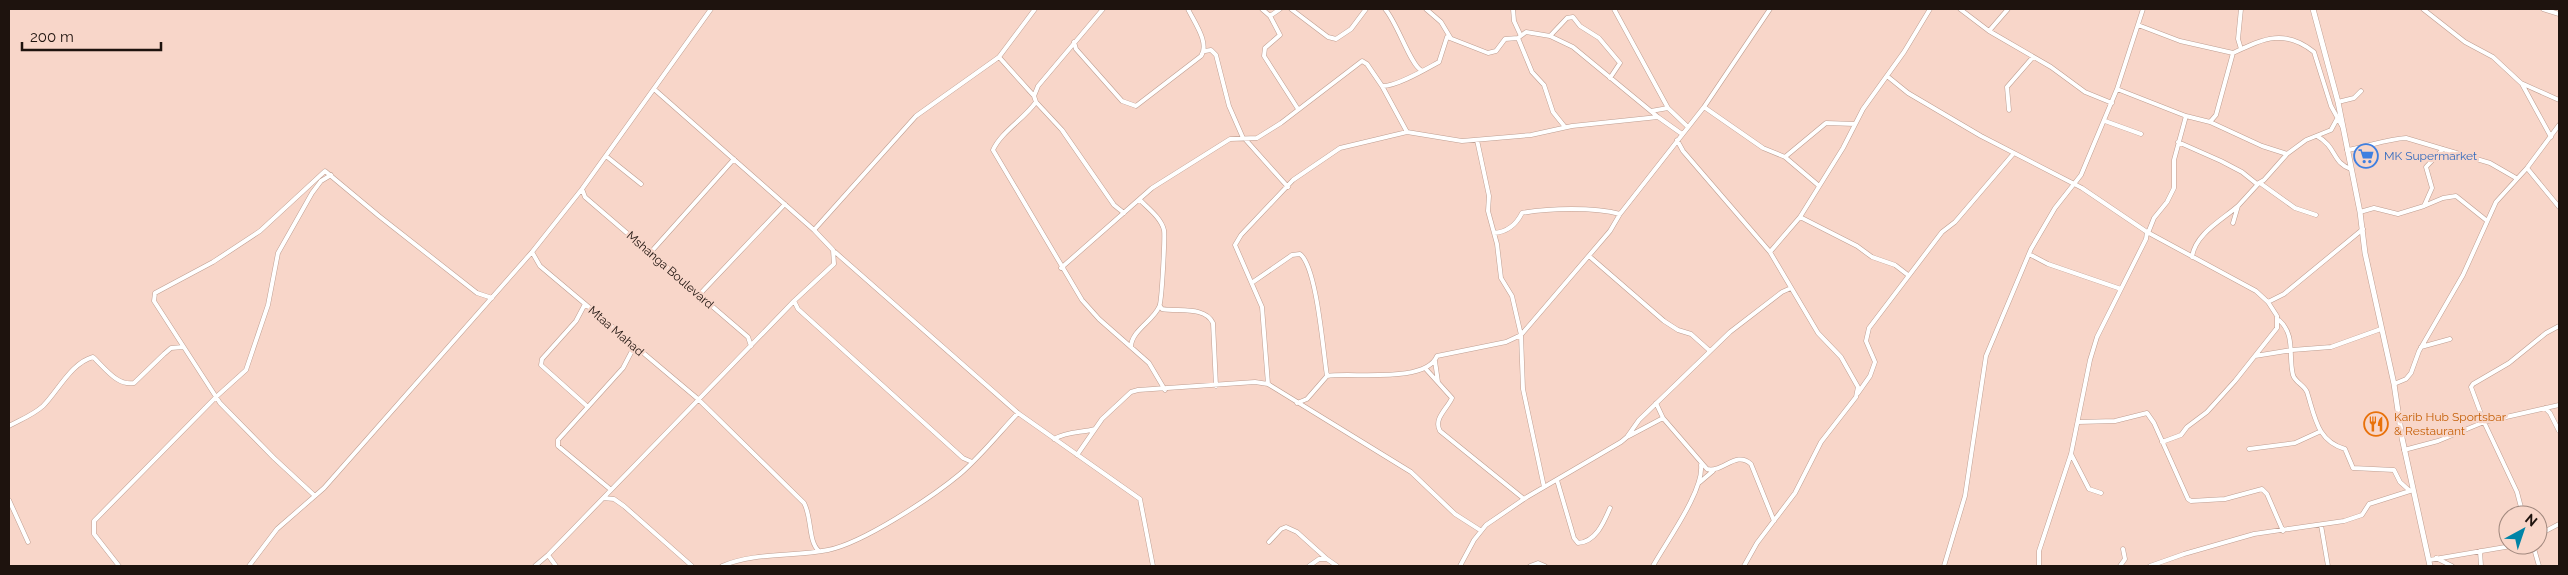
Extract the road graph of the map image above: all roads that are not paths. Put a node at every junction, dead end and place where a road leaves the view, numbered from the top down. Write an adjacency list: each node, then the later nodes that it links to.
1 (711, 9): 42 (street)
2 (1035, 9): 35 (street)
3 (1103, 9): 29 (street)
4 (1188, 9): 33 (street)
5 (1262, 9): 23 (street)
6 (1280, 9): 23 (street)
7 (1291, 9): 8 (street)
8 (1366, 9)
9 (1385, 9): 37 (street)
10 (1426, 9): 28 (street)
11 (1513, 9): 26 (street)
12 (1614, 9): 51 (street)
13 (1770, 9): 50 (street)
14 (1930, 9): 38 (street)
15 (1960, 9): 25 (street)
16 (2008, 9): 25 (street)
17 (2143, 9): 24 (street)
18 (2242, 9): 31 (street)
19 (2313, 9): 48 (main road)
20 (2423, 9): 40 (street)
21 (2543, 9): 22 (street)
22 (2559, 14)
23 (1270, 16): 52 (street)
24 (2138, 26): 34 (street); 43 (street)
25 (1989, 31): 36 (street)
26 (1519, 36): 27 (street); 28 (street); 65 (street)
27 (1550, 36): 39 (street); 39 (street)
28 (1450, 37): 37 (street)
29 (1074, 42): 30 (street); 32 (street)
30 (1076, 49): 32 (street); 33 (street)
31 (2241, 49): 34 (street); 58 (street)
32 (1066, 51): 45 (street)
33 (1205, 51): 72 (street)
34 (2233, 53): 57 (street)
35 (999, 57): 45 (street); 108 (street)
36 (2033, 57): 49 (street); 53 (street)
37 (1422, 71): 41 (street)
38 (1887, 76): 61 (street); 78 (street)
39 (1610, 78): 54 (street)
40 (2521, 83): 46 (street); 71 (street)
41 (1382, 86): 52 (street); 67 (street)
42 (654, 89): 80 (street); 82 (street)
43 (2117, 89): 49 (street); 55 (street)
44 (2361, 91): 48 (street)
45 (1034, 96): 47 (street)
46 (2559, 100)
47 (1036, 102): 101 (street); 122 (street)
48 (2338, 102): 64 (main road)
49 (2112, 103): 59 (street)
50 (1704, 107): 66 (street); 81 (street)
51 (1668, 108): 54 (street); 66 (street)
52 (1298, 109): 72 (street)
53 (2009, 110)
54 (1651, 111): 56 (street)
55 (2186, 116): 60 (street); 75 (street)
56 (1658, 117): 65 (street); 68 (street)
57 (2215, 119): 60 (street); 62 (street)
58 (2337, 119): 64 (street); 70 (street)
59 (2105, 121): 69 (street); 89 (street)
60 (2210, 122): 62 (street)
61 (1854, 124): 81 (street); 90 (street)
62 (2217, 125): 79 (street)
63 (2559, 125): 71 (street)
64 (2342, 126): 77 (main road)
65 (1565, 127): 73 (street)
66 (1688, 127): 68 (street)
67 (1408, 132): 73 (street); 91 (street)
68 (1682, 134): 74 (street)
69 (2141, 134)
70 (2317, 136): 79 (street); 84 (street)
71 (2551, 137): 83 (street)
72 (1244, 138): 91 (street); 95 (street)
73 (1477, 140): 109 (street)
74 (1677, 140): 102 (street); 114 (street)
75 (2178, 142): 87 (street); 110 (street)
76 (2442, 149): 77 (street); 86 (street); 98 (street)
77 (2347, 150): 84 (main road)
78 (2014, 153): 89 (street); 123 (street)
79 (2287, 154): 87 (street)
80 (606, 156): 88 (street); 92 (street)
81 (1785, 157): 90 (street)
82 (734, 159): 96 (street); 113 (street)
83 (2527, 168): 86 (street); 99 (street)
84 (2351, 169): 100 (main road)
85 (331, 175): 128 (street); 137 (street); 159 (street)
86 (2516, 178): 105 (street)
87 (2260, 183): 97 (street); 103 (street)
88 (641, 184)
89 (2075, 184): 110 (street); 115 (street)
90 (1818, 185): 104 (street)
91 (1288, 187): 124 (street)
92 (582, 189): 93 (street, Mshanga Boulevard); 94 (street)
93 (585, 197): 94 (street); 113 (street, Mshanga Boulevard)
94 (574, 199): 112 (street)
95 (1140, 200): 101 (street); 132 (street)
96 (785, 204): 108 (street); 127 (street)
97 (2238, 206): 106 (street); 117 (street)
98 (2424, 206): 100 (street); 105 (street)
99 (2559, 207)
100 (2360, 212): 107 (main road)
101 (1124, 213): 122 (street)
102 (1620, 214): 109 (street); 116 (street)
103 (2316, 215)
104 (1800, 216): 114 (street); 123 (street)
105 (2486, 220): 145 (street)
106 (2233, 223)
107 (2363, 229): 130 (street); 135 (main road)
108 (814, 230): 111 (street)
109 (1494, 233): 136 (street)
110 (2148, 233): 117 (street); 126 (street)
111 (833, 250): 120 (street); 121 (street)
112 (532, 252): 118 (street); 119 (street)
113 (651, 252): 127 (street, Mshanga Boulevard)
114 (1770, 252): 125 (street)
115 (2029, 254): 126 (street); 229 (street)
116 (1589, 256): 136 (street); 147 (street)
117 (2192, 257): 130 (street)
118 (524, 261): 119 (street); 128 (street)
119 (535, 261): 131 (street, Mtaa Mahad)
120 (846, 263): 121 (street); 168 (street)
121 (834, 264): 129 (street)
122 (1061, 268): 144 (street)
123 (1908, 275): 160 (street)
124 (1252, 282): 152 (street); 154 (street)
125 (1791, 288): 147 (street); 160 (street)
126 (2121, 289): 170 (street)
127 (699, 295): 138 (street, Mshanga Boulevard)
128 (492, 298): 192 (street)
129 (794, 301): 139 (street); 183 (street)
130 (2268, 302): 133 (street)
131 (585, 304): 143 (street, Mtaa Mahad); 166 (street)
132 (1160, 306): 144 (street); 156 (street)
133 (2279, 320): 148 (street); 149 (street)
134 (2559, 326): 171 (street)
135 (2381, 329): 148 (street); 155 (main road)
136 (1521, 335): 150 (street); 188 (street)
137 (176, 337): 142 (street); 146 (street)
138 (748, 337): 139 (street); 141 (street)
139 (759, 338): 141 (street)
140 (2450, 339): 145 (street)
141 (751, 346): 162 (street)
142 (183, 347): 146 (street); 158 (street)
143 (634, 347): 162 (street, Mtaa Mahad); 166 (street)
144 (1131, 347): 157 (street)
145 (2421, 347): 155 (street)
146 (171, 348): 172 (street)
147 (1710, 350): 164 (street)
148 (2292, 350): 149 (street); 175 (street)
149 (2255, 356): 178 (street)
150 (1435, 361): 151 (street); 153 (street)
151 (1425, 368): 152 (street); 153 (street)
152 (1327, 376): 163 (street)
153 (1438, 382): 195 (street)
154 (1268, 384): 156 (street); 163 (street)
155 (2394, 384): 180 (main road)
156 (1216, 386): 157 (street)
157 (1165, 390): 173 (street)
158 (211, 391): 159 (street); 161 (street)
159 (222, 392): 161 (street)
160 (1858, 393): 199 (street)
161 (216, 397): 192 (street); 215 (street)
162 (698, 399): 189 (street); 207 (street, Mtaa Mahad)
163 (1298, 403): 201 (street)
164 (1656, 403): 169 (street); 176 (street)
165 (2559, 405): 167 (street)
166 (588, 407): 189 (street)
167 (2545, 408): 171 (street); 174 (street)
168 (1018, 413): 177 (street); 183 (street)
169 (1663, 418): 176 (street); 184 (street)
170 (2078, 422): 178 (street); 181 (street)
171 (2484, 422): 180 (street); 197 (street)
172 (9, 426)
173 (1095, 429): 177 (street); 182 (street)
174 (2559, 430)
175 (2320, 432): 179 (street); 190 (street)
176 (1627, 437): 186 (street)
177 (1054, 439): 182 (street)
178 (2162, 442): 202 (street)
179 (2249, 449)
180 (2404, 450): 190 (main road)
181 (2071, 454): 191 (street); 230 (street)
182 (1077, 455): 221 (street)
183 (972, 462): 207 (street)
184 (1701, 464): 185 (street); 187 (street)
185 (1712, 471): 187 (street); 199 (street)
186 (1557, 480): 188 (street); 198 (street)
187 (1700, 482): 227 (street)
188 (1544, 487): 195 (street)
189 (611, 489): 193 (street); 194 (street)
190 (2411, 491): 200 (street); 213 (main road)
191 (2102, 493)
192 (315, 496): 216 (street)
193 (603, 498): 194 (street); 209 (street)
194 (614, 499): 219 (street)
195 (1524, 499): 201 (street)
196 (9, 500): 203 (street)
197 (2520, 505)
198 (1610, 508)
199 (1774, 521): 228 (street)
200 (2321, 525): 202 (street); 233 (street)
201 (1480, 530): 224 (street)
202 (2283, 531): 232 (street)
203 (28, 542)
204 (1269, 542): 211 (street)
205 (2498, 548): 208 (street)
206 (2123, 549): 231 (street)
207 (819, 551): 220 (street)
208 (2480, 551): 210 (street); 236 (street)
209 (548, 555): 212 (street); 214 (street)
210 (2436, 558): 213 (street); 235 (street)
211 (1327, 559): 222 (street); 223 (street)
212 (542, 560): 214 (street); 217 (street)
213 (2429, 560): 234 (main road)
214 (552, 562): 218 (street)
215 (119, 566)
216 (249, 566)
217 (535, 566)
218 (556, 566)
219 (692, 566)
220 (722, 566)
221 (1153, 566)
222 (1310, 566)
223 (1337, 566)
224 (1460, 566)
225 (1530, 566): 226 (street)
226 (1545, 566)
227 (1653, 566)
228 (1744, 566)
229 (1944, 566)
230 (2039, 566)
231 (2120, 566)
232 (2150, 566)
233 (2328, 566)
234 (2430, 566)
235 (2452, 566)
236 (2481, 566)

